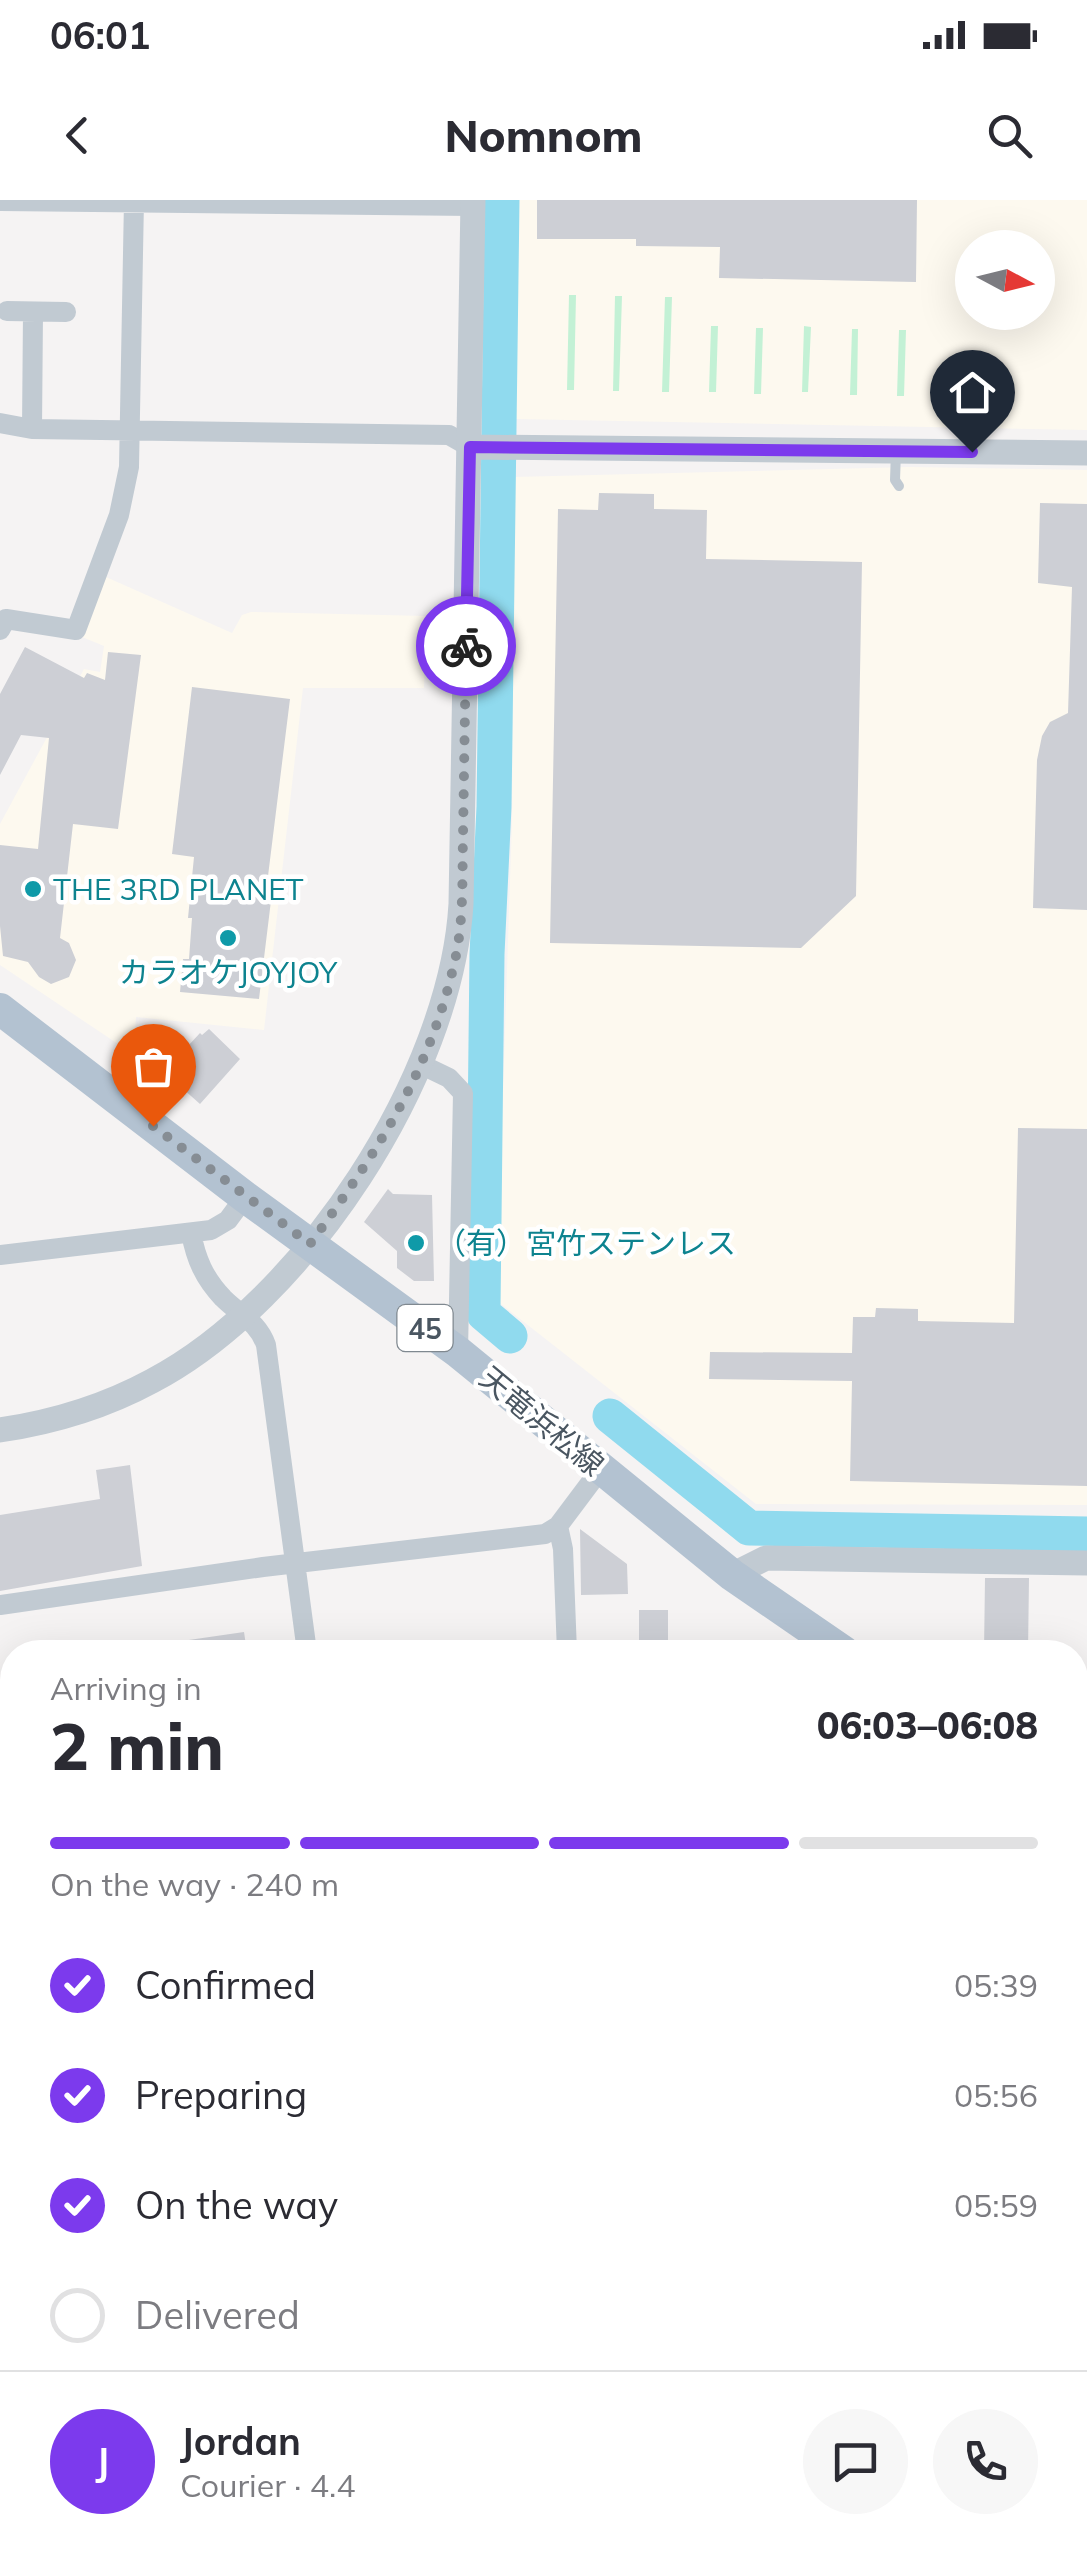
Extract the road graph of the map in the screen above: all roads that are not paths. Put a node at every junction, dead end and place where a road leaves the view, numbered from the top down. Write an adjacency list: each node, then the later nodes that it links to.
1 (0, 201): 2 (street)
2 (134, 202): 3 (street); 9 (street)
3 (474, 203): 10 (street)
4 (7, 311): 5 (street)
5 (33, 312): 6 (street); 8 (street)
6 (66, 312)
7 (0, 423): 8 (street)
8 (32, 428): 9 (street)
9 (130, 430): 10 (street); 14 (street)
10 (478, 447): 11 (street); 16 (street)
11 (896, 451): 12 (street); 13 (lane)
12 (1087, 453)
13 (899, 486)
14 (0, 630)
15 (0, 1009): 17 (main road, 天竜浜松線 / 45)
16 (420, 1064): 19 (street); 22 (street)
17 (245, 1196): 18 (street); 19 (main road, 天竜浜松線 / 45)
18 (191, 1234): 20 (street); 21 (street)
19 (310, 1244): 21 (street); 22 (main road, 天竜浜松線 / 45)
20 (0, 1255)
21 (244, 1315): 23 (street); 27 (street)
22 (458, 1352): 24 (main road, 天竜浜松線 / 45)
23 (0, 1430)
24 (600, 1470): 25 (street); 28 (main road, 天竜浜松線 / 45)
25 (558, 1526): 27 (street); 31 (street)
26 (1087, 1563): 28 (street)
27 (294, 1565): 29 (street); 30 (street)
28 (732, 1575): 32 (main road, 天竜浜松線 / 45)
29 (0, 1605)
30 (305, 1640)
31 (566, 1640)
32 (827, 1640)

